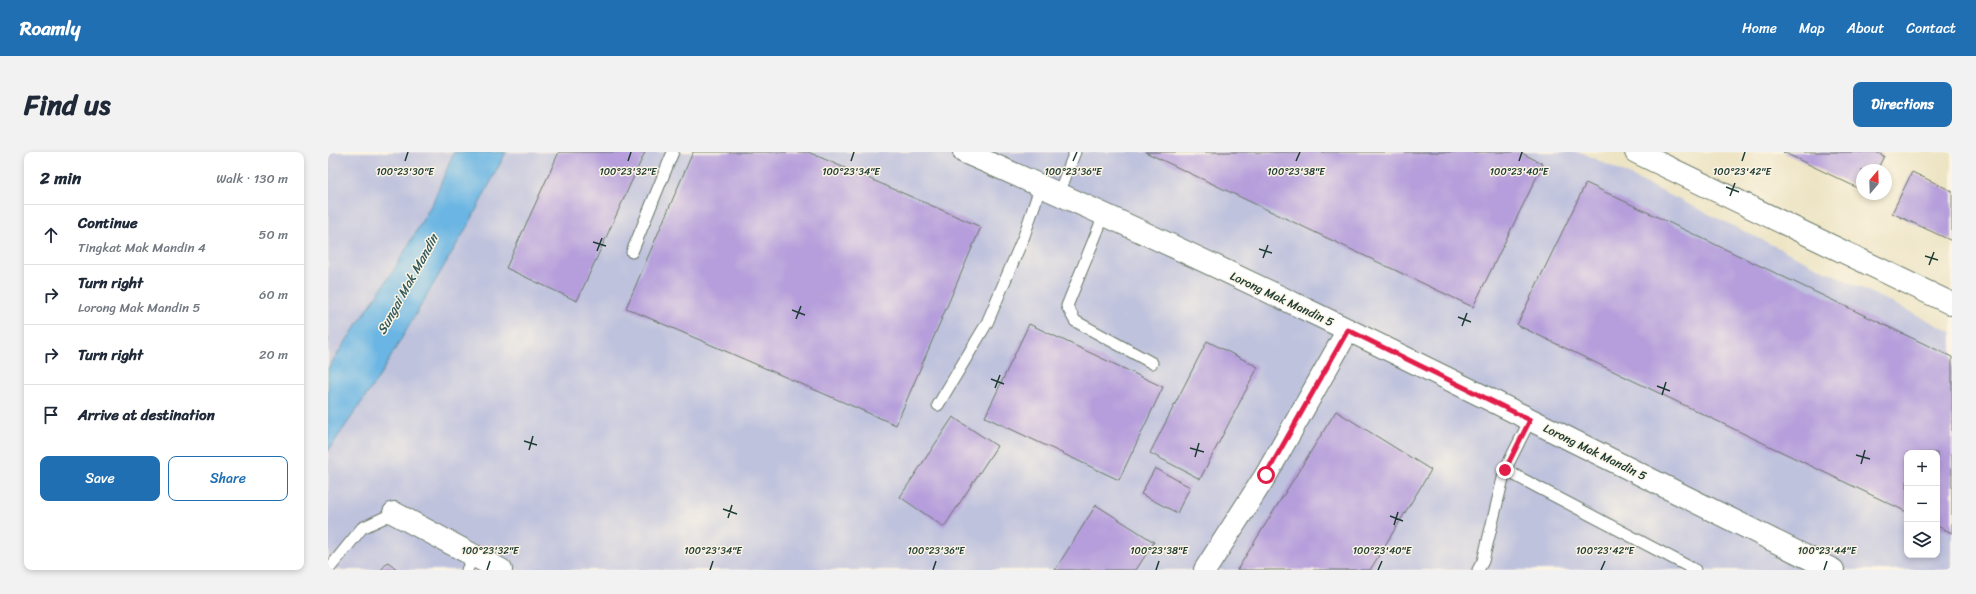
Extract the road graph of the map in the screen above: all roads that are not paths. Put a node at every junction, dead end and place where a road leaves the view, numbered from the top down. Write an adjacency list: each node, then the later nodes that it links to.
1 (673, 152): 7 (lane)
2 (964, 152): 5 (street, Lorong Mak Mandin 5)
3 (1075, 152): 5 (lane)
4 (1636, 152): 8 (street)
5 (1050, 189): 6 (street, Lorong Mak Mandin 5); 11 (lane)
6 (1104, 215): 9 (street, Lorong Mak Mandin 5); 10 (lane)
7 (632, 252)
8 (1952, 304)
9 (1348, 330): 12 (street, Lorong Mak Mandin 5); 18 (street)
10 (1152, 363)
11 (938, 405)
12 (1530, 420): 13 (lane); 21 (street, Lorong Mak Mandin 5)
13 (1505, 470): 19 (lane); 20 (lane)
14 (394, 513): 15 (street); 16 (lane)
15 (470, 562): 17 (street)
16 (328, 570)
17 (501, 570)
18 (1205, 570)
19 (1478, 570)
20 (1695, 570)
21 (1833, 570)

